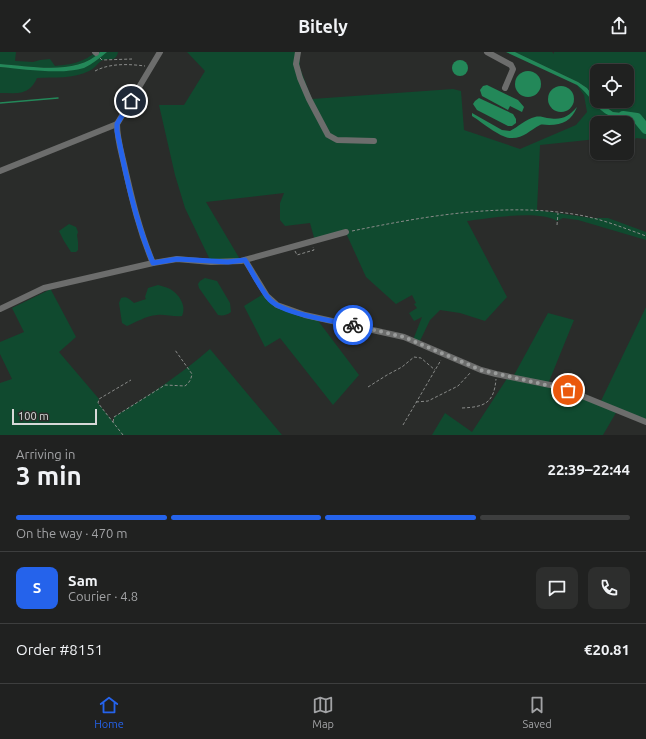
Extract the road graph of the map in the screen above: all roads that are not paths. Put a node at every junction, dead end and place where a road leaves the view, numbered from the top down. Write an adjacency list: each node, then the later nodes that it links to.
1 (160, 52): 5 (street)
2 (298, 52): 6 (street)
3 (487, 52): 4 (street)
4 (505, 88)
5 (117, 124): 7 (street); 10 (street)
6 (374, 141)
7 (0, 171)
8 (346, 232): 9 (street)
9 (245, 260): 10 (street); 12 (street)
10 (153, 263): 11 (street)
11 (0, 309)
12 (646, 422)

